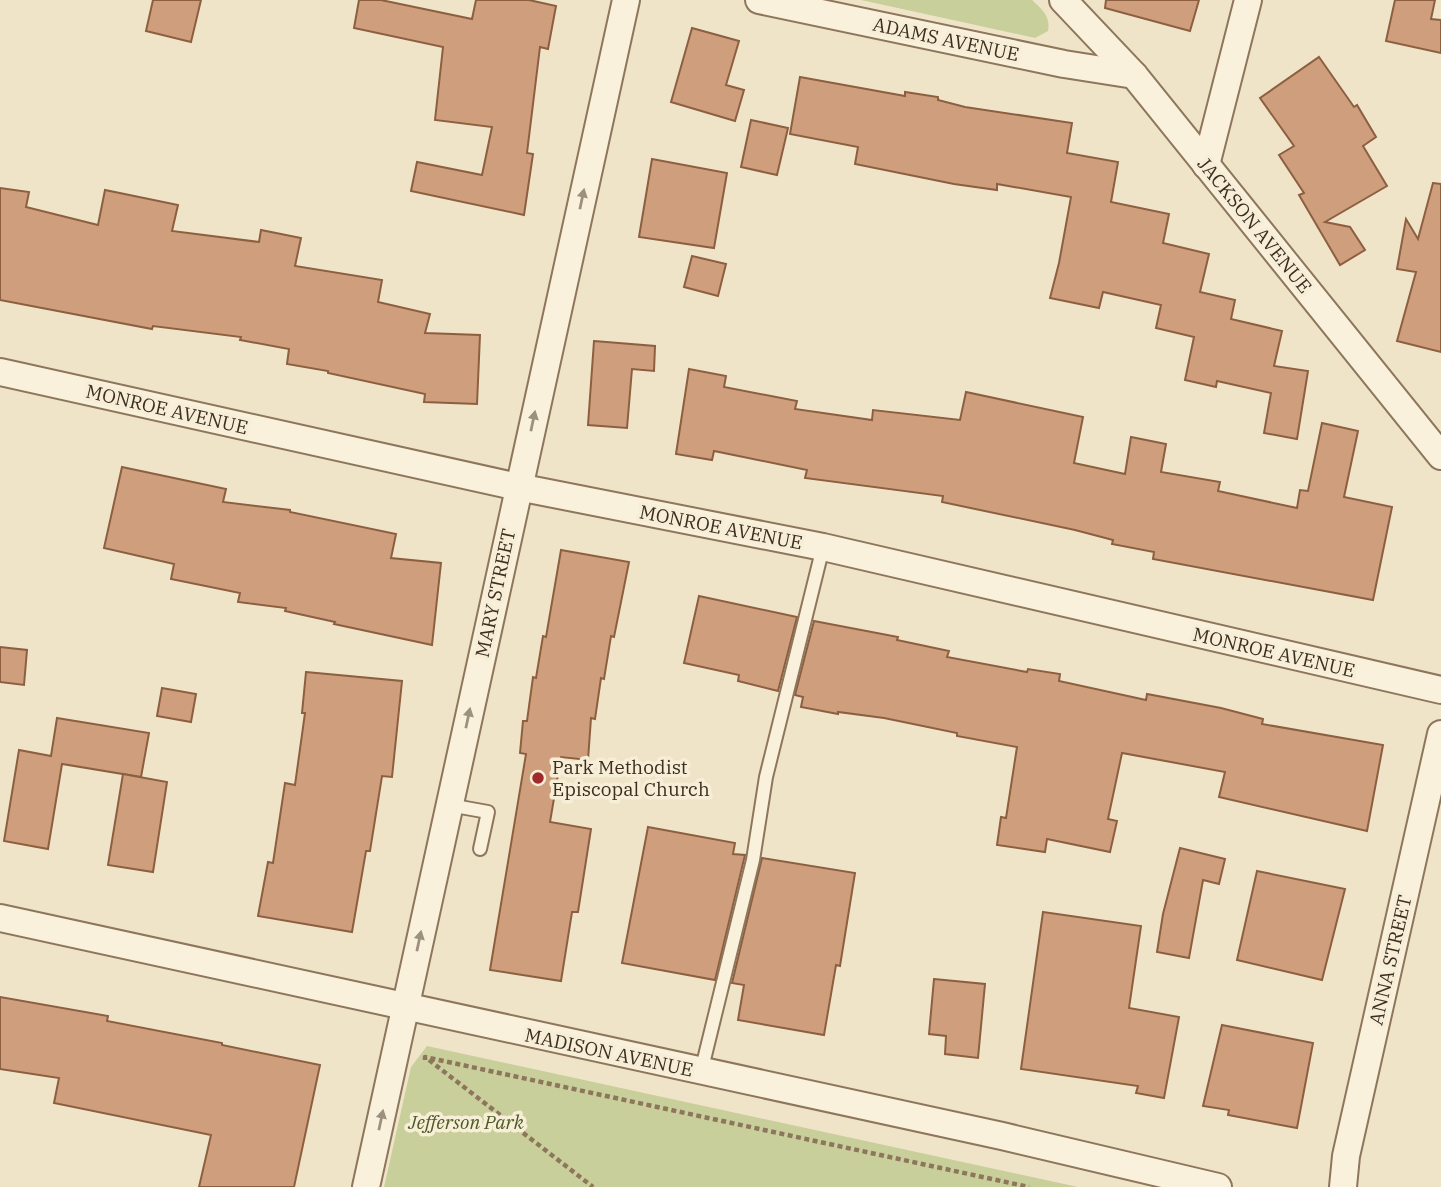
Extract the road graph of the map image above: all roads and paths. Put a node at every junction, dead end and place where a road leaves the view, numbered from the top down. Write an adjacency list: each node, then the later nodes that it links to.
1 (626, 0): 9 (street, MARY STREET, one-way to 1)
2 (760, 0): 5 (street, ADAMS AVENUE)
3 (1062, 0): 5 (street, JACKSON AVENUE)
4 (1248, 0): 6 (street)
5 (1134, 75): 6 (street, JACKSON AVENUE)
6 (1206, 165): 8 (street, JACKSON AVENUE)
7 (0, 372): 9 (street, MONROE AVENUE)
8 (1441, 456)
9 (518, 488): 10 (street, MONROE AVENUE); 13 (street, MARY STREET, one-way to 9)
10 (823, 547): 11 (street, MONROE AVENUE); 19 (lane)
11 (1441, 690)
12 (1441, 734): 24 (street, ANNA STREET)
13 (449, 805): 14 (lane); 16 (street, MARY STREET, one-way to 13)
14 (480, 849)
15 (0, 918): 16 (street, MADISON AVENUE)
16 (405, 1007): 19 (street, MADISON AVENUE); 20 (street, MARY STREET, one-way to 16)
17 (425, 1057): 18 (path); 21 (path); 22 (path)
18 (422, 1070)
19 (701, 1073): 23 (street, MADISON AVENUE)
20 (366, 1187)
21 (593, 1187)
22 (1030, 1187)
23 (1218, 1187)
24 (1343, 1187)

